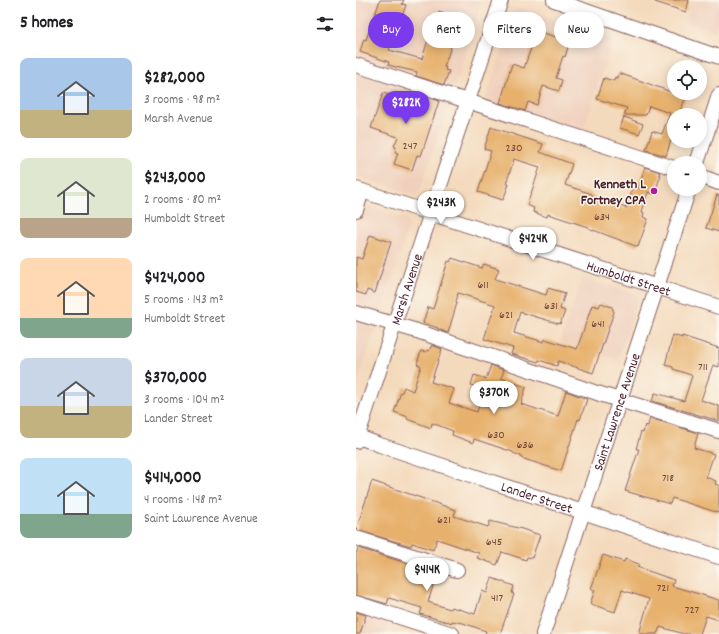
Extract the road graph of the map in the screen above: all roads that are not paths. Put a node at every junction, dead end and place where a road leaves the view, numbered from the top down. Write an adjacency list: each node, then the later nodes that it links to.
1 (501, 0): 6 (street, Marsh Avenue)
2 (554, 0): 3 (street)
3 (719, 57)
4 (356, 65): 6 (street)
5 (719, 95): 7 (street)
6 (468, 101): 8 (street); 14 (street, Marsh Avenue)
7 (699, 156)
8 (667, 166)
9 (707, 179): 10 (street)
10 (719, 183)
11 (359, 190): 13 (street); 14 (street, Humboldt Street)
12 (687, 196): 15 (street, Saint Lawrence Avenue)
13 (356, 210)
14 (431, 213): 15 (street, Humboldt Street); 18 (street, Marsh Avenue)
15 (657, 287): 16 (street, Humboldt Street); 19 (street, Saint Lawrence Avenue)
16 (719, 307)
17 (356, 313): 18 (street)
18 (394, 324): 19 (street); 21 (street, Marsh Avenue)
19 (620, 400): 20 (street); 22 (street, Saint Lawrence Avenue)
20 (719, 431)
21 (356, 438): 22 (street, Lander Street)
22 (583, 512): 24 (street, Lander Street); 28 (street, Saint Lawrence Avenue)
23 (356, 538): 25 (street)
24 (719, 557)
25 (457, 570)
26 (356, 603): 27 (street)
27 (452, 634)
28 (543, 634)

